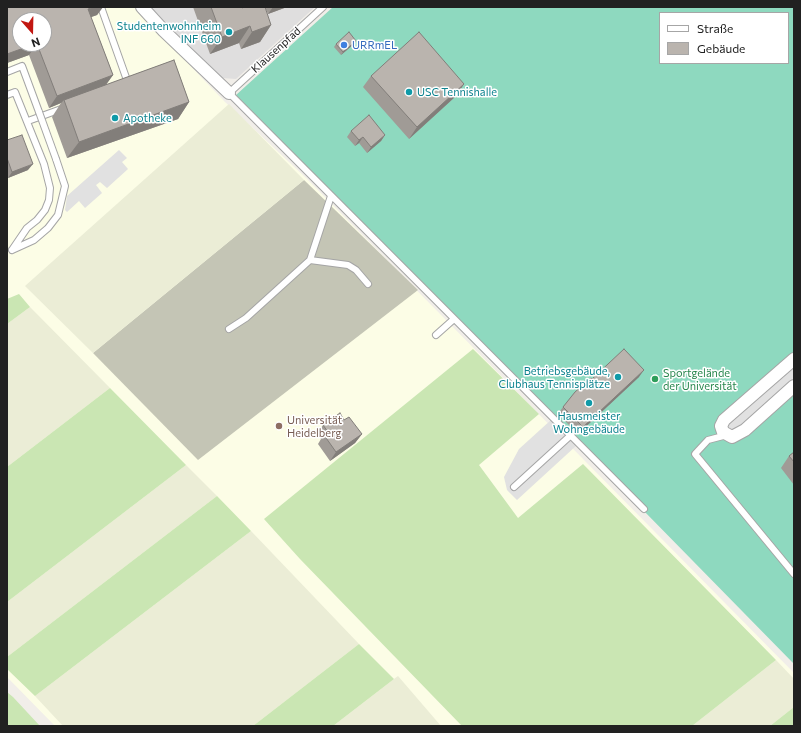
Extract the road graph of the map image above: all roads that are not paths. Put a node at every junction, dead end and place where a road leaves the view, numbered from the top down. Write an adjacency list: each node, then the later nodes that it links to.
1 (101, 7): 5 (lane)
2 (142, 7): 6 (street)
3 (324, 7): 6 (lane, Klausenpfad)
4 (7, 72): 9 (lane, bridge)
5 (122, 85)
6 (229, 93): 10 (lane)
7 (7, 94): 9 (lane)
8 (68, 106): 9 (lane)
9 (28, 121)
10 (331, 196): 11 (lane); 13 (lane)
11 (310, 260): 12 (lane); 14 (lane)
12 (368, 284)
13 (454, 319): 15 (lane); 18 (lane)
14 (229, 329)
15 (436, 335)
16 (794, 359): 19 (street)
17 (794, 386): 19 (street)
18 (571, 435): 20 (lane); 21 (lane)
19 (727, 436): 22 (lane)
20 (514, 487)
21 (644, 508)
22 (794, 574)

